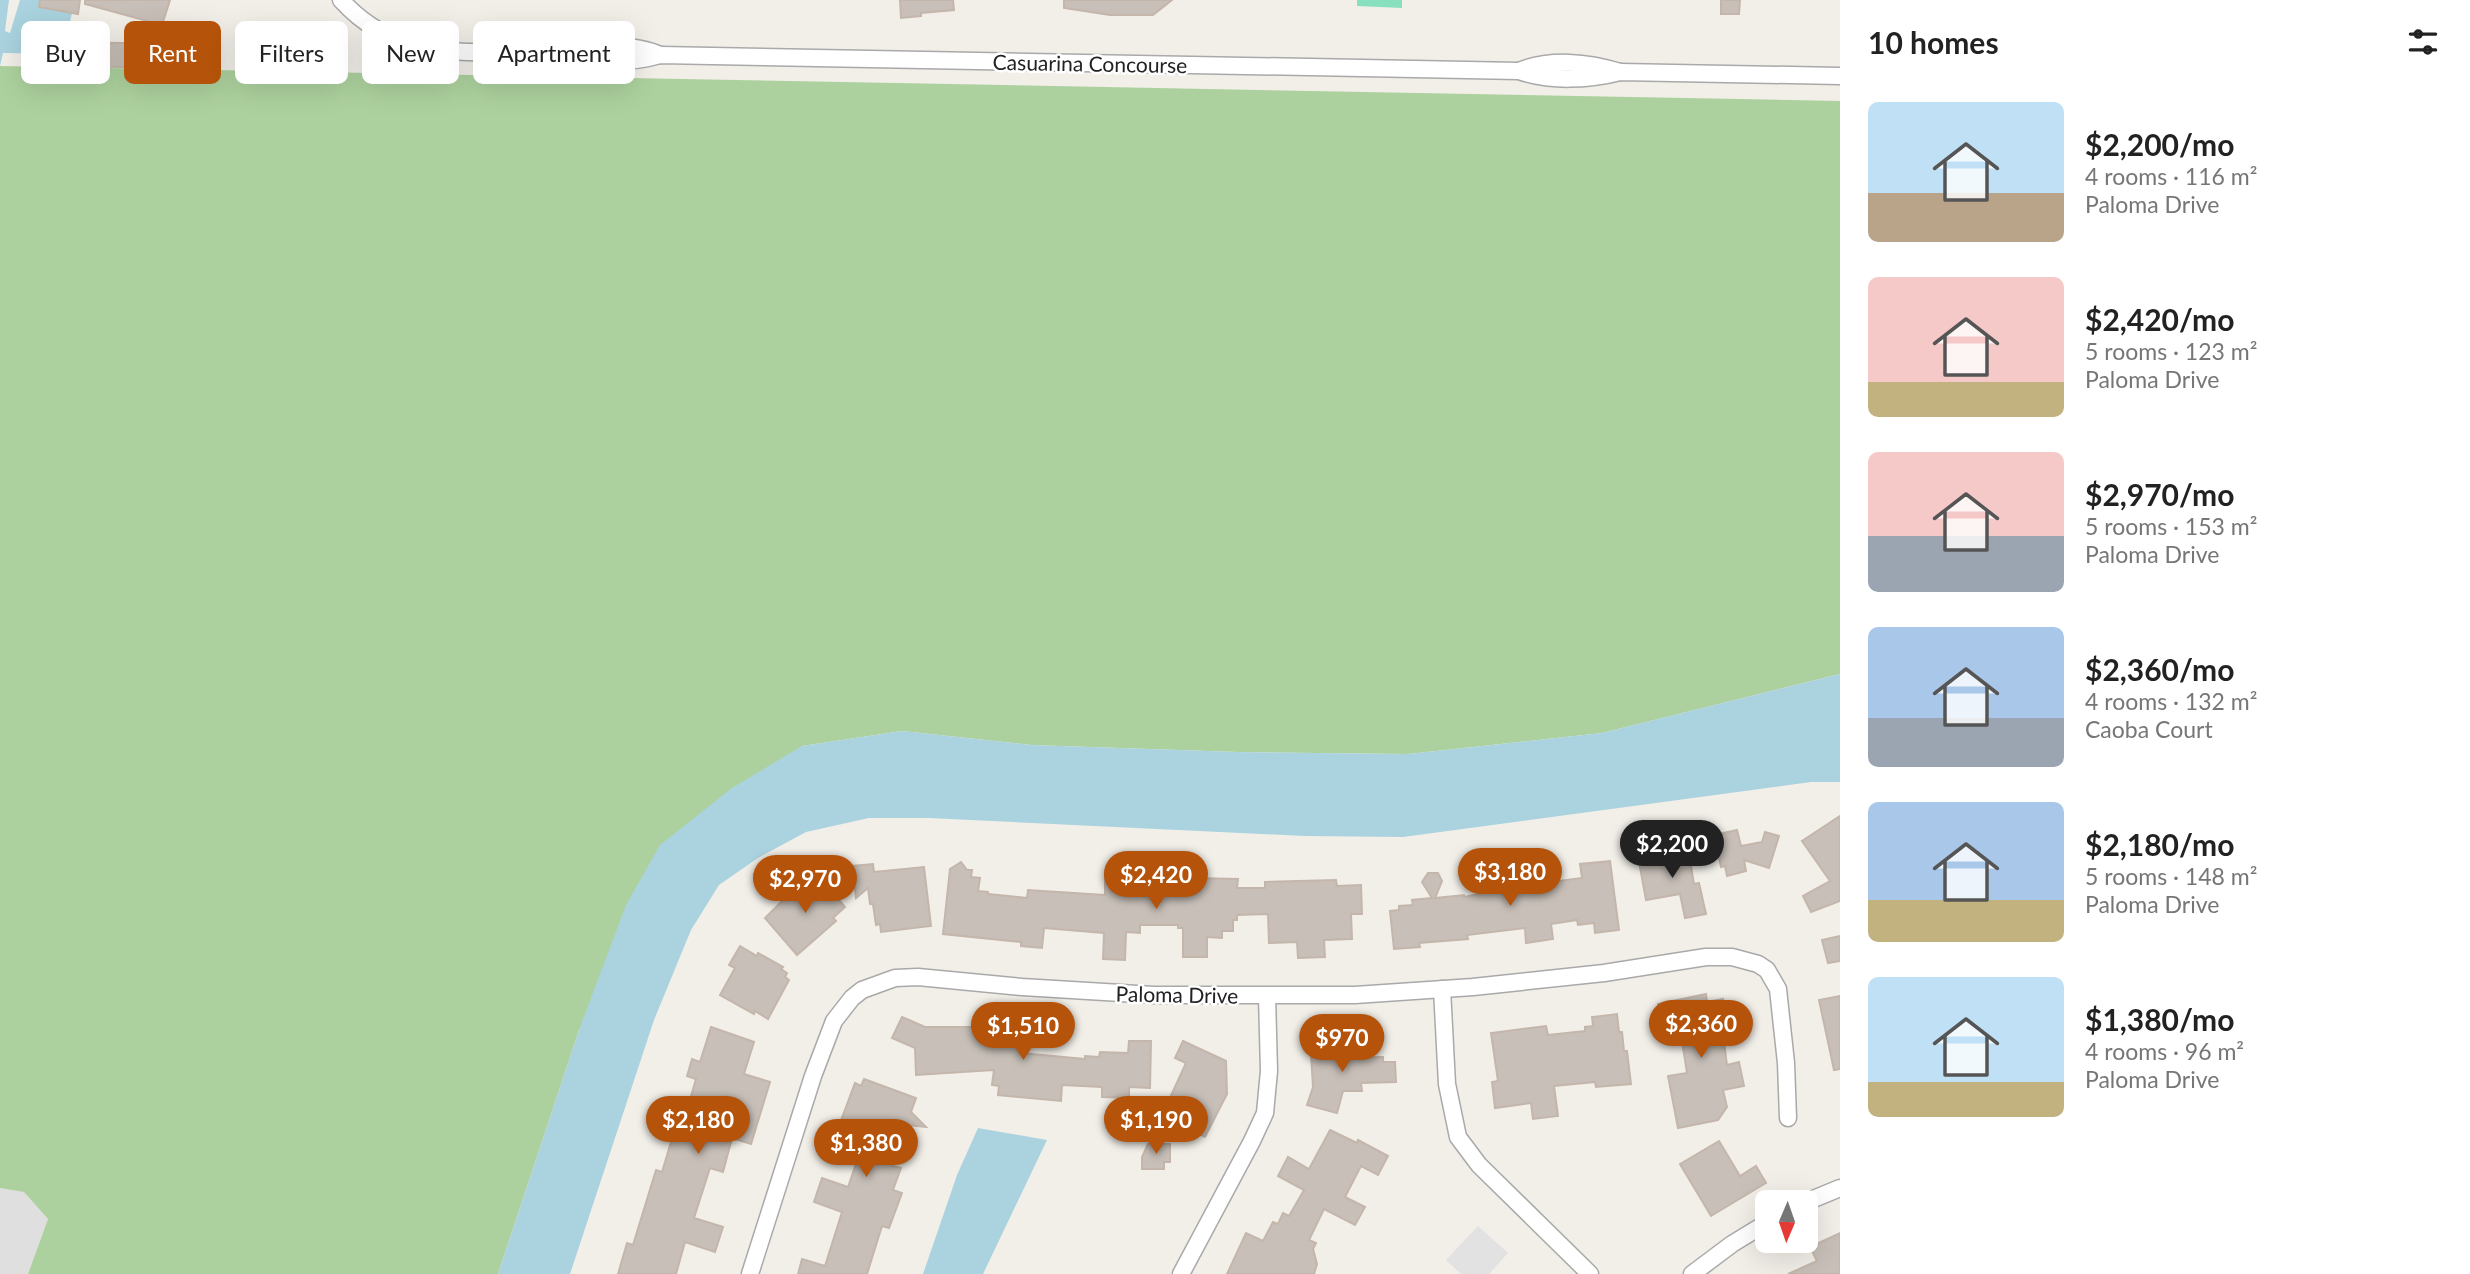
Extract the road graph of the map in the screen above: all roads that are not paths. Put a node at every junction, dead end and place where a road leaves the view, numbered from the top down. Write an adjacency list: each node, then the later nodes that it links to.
1 (341, 0): 2 (street, Casuarina Concourse)
2 (1840, 76)
3 (1442, 989): 4 (street, Paloma Drive); 5 (street, Paloma Drive); 11 (street)
4 (1267, 996): 9 (street, Paloma Drive); 10 (street)
5 (1788, 1118)
6 (1840, 1188): 7 (street)
7 (1818, 1197)
8 (1755, 1230): 12 (street)
9 (750, 1274)
10 (1181, 1274)
11 (1590, 1274)
12 (1692, 1274)

